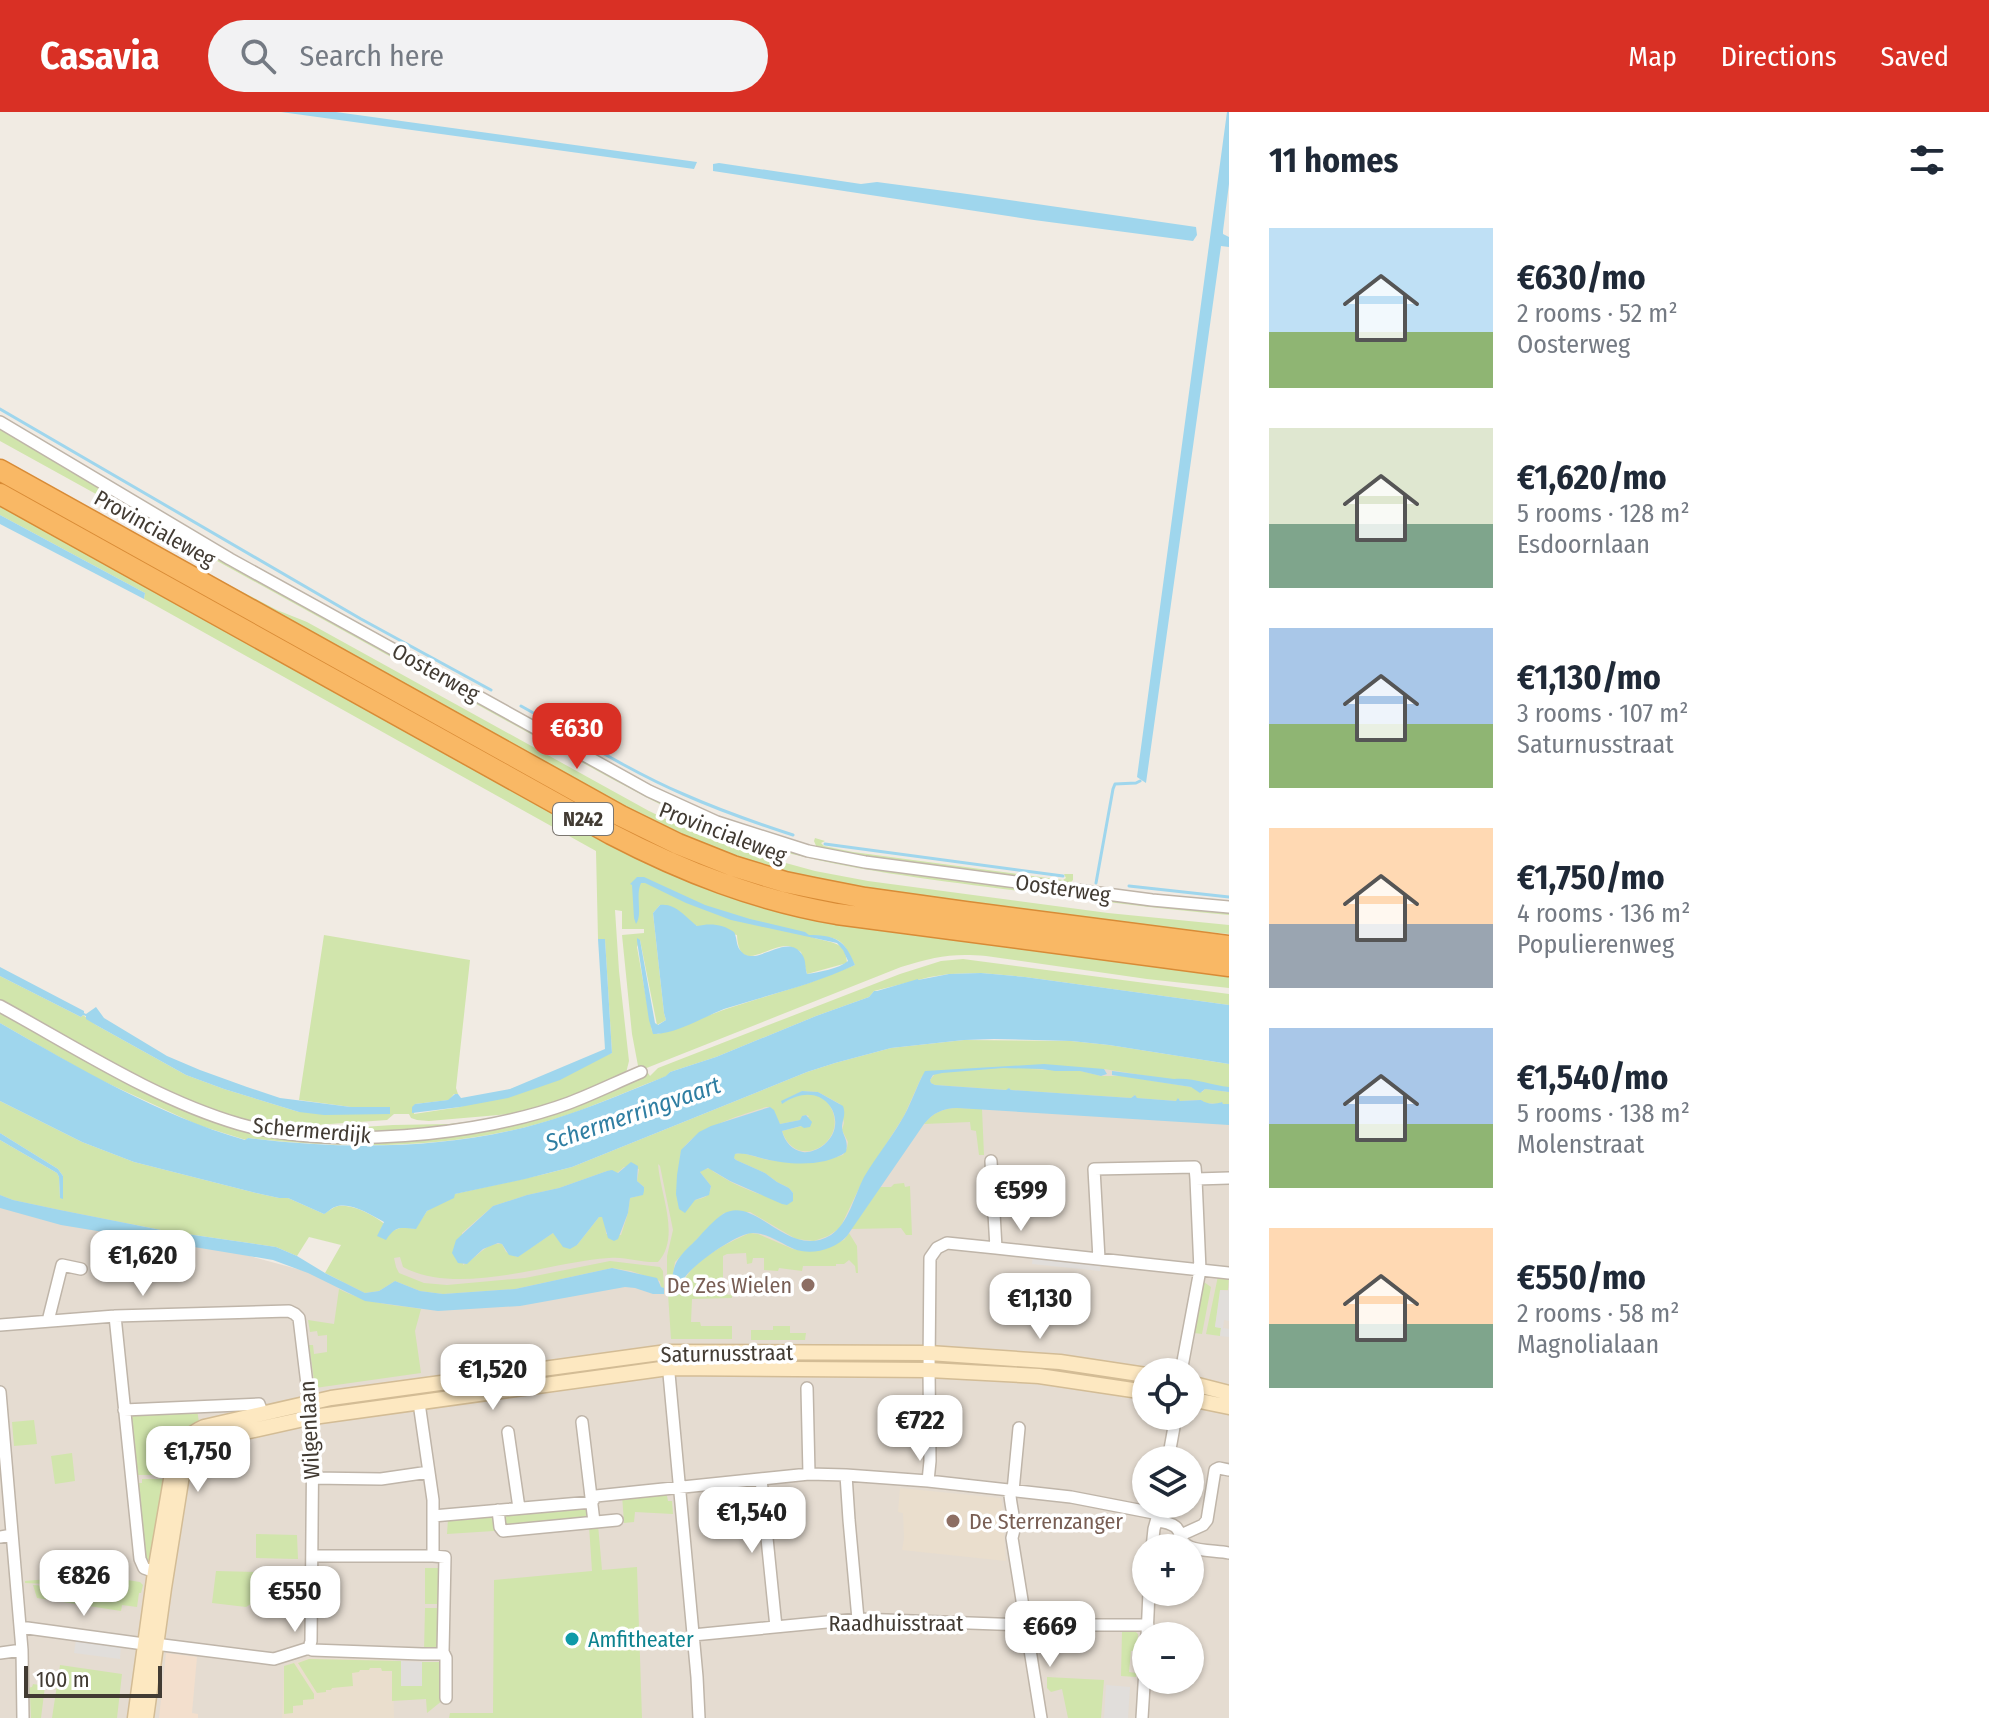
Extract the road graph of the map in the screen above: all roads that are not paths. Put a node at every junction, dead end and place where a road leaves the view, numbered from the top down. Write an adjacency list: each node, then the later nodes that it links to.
1 (0, 422): 4 (street, Oosterweg)
2 (0, 470): 5 (highway, Provincialeweg / N242)
3 (0, 494): 6 (highway, Provincialeweg / N242)
4 (1229, 907)
5 (1229, 946)
6 (1229, 966)
7 (0, 1006): 8 (street, Schermerdijk)
8 (641, 1072)
9 (991, 1161): 12 (street)
10 (1229, 1178): 11 (street)
11 (1196, 1179): 13 (street); 15 (street)
12 (996, 1248): 13 (street); 21 (street)
13 (1099, 1259): 15 (street)
14 (81, 1269): 18 (street)
15 (1200, 1270): 16 (street); 22 (street)
16 (1229, 1273)
17 (115, 1316): 18 (street); 31 (street, Wilgenlaan); 35 (street)
18 (48, 1321): 19 (street)
19 (0, 1325)
20 (667, 1352): 21 (street, Saturnusstraat); 23 (street); 31 (street, Saturnusstraat)
21 (929, 1353): 24 (street); 25 (street, Saturnusstraat)
22 (1184, 1358)
23 (668, 1368): 24 (street, Saturnusstraat); 33 (street, Saturnusstraat); 49 (street)
24 (929, 1370): 28 (street, Saturnusstraat); 48 (street)
25 (1132, 1373)
26 (1204, 1387): 30 (street)
27 (807, 1388): 44 (street)
28 (1132, 1390)
29 (0, 1392): 41 (street)
30 (1229, 1393)
31 (309, 1401): 36 (street, Saturnusstraat); 37 (street, Wilgenlaan)
32 (1204, 1402): 34 (street)
33 (419, 1403): 37 (street, Saturnusstraat); 43 (street)
34 (1229, 1407)
35 (124, 1410): 36 (street); 66 (street)
36 (262, 1412): 66 (street, Saturnusstraat)
37 (313, 1417): 46 (street, Wilgenlaan); 73 (street, Saturnusstraat)
38 (582, 1422): 51 (street)
39 (1019, 1428): 50 (street)
40 (508, 1432): 52 (street)
41 (2, 1435): 61 (street)
42 (1229, 1470): 60 (street)
43 (429, 1472): 46 (street); 55 (street)
44 (809, 1474): 45 (street); 47 (street)
45 (846, 1475): 48 (street); 67 (street)
46 (312, 1478): 64 (street, Wilgenlaan)
47 (761, 1479): 49 (street); 70 (street)
48 (928, 1481): 50 (street)
49 (678, 1486): 51 (street); 72 (street)
50 (1013, 1491): 53 (street); 68 (street)
51 (592, 1502): 52 (street); 58 (street)
52 (519, 1508): 54 (street)
53 (1132, 1508)
54 (498, 1510): 55 (street); 58 (street)
55 (433, 1516): 65 (street)
56 (1165, 1518): 59 (street)
57 (617, 1520): 58 (street)
58 (594, 1522)
59 (1180, 1534)
60 (1183, 1534)
61 (6, 1536): 69 (street)
62 (1204, 1549): 63 (street)
63 (1229, 1553)
64 (312, 1556): 65 (street); 74 (street, Wilgenlaan)
65 (428, 1556): 76 (street)
66 (155, 1572): 73 (street, Saturnusstraat)
67 (858, 1619): 68 (street, Raadhuisstraat); 70 (street, Raadhuisstraat)
68 (1026, 1625): 71 (street, Raadhuisstraat); 84 (street)
69 (20, 1627): 73 (street); 75 (street)
70 (776, 1627): 72 (street, Raadhuisstraat)
71 (1132, 1630)
72 (693, 1635): 83 (street)
73 (150, 1644): 74 (street); 81 (street); 82 (street)
74 (309, 1648): 76 (street)
75 (22, 1650): 77 (street); 80 (street)
76 (443, 1652): 79 (street)
77 (0, 1653)
78 (1143, 1694): 85 (street)
79 (446, 1698)
80 (23, 1718)
81 (135, 1718)
82 (146, 1718)
83 (699, 1718)
84 (1041, 1718)
85 (1142, 1718)

